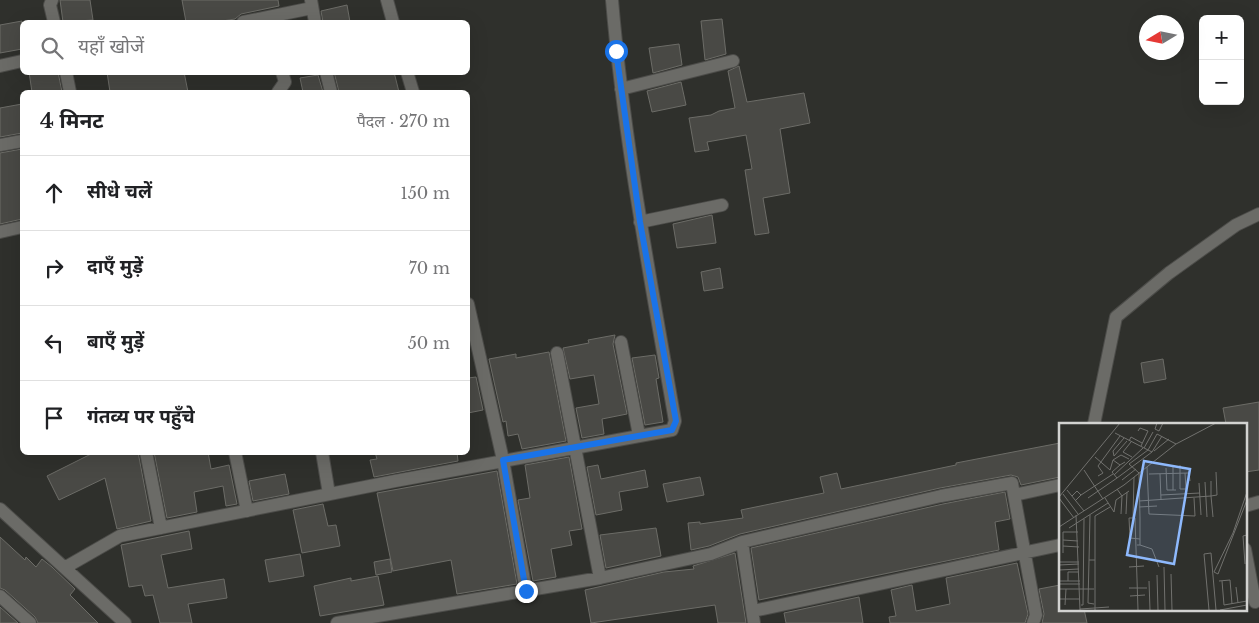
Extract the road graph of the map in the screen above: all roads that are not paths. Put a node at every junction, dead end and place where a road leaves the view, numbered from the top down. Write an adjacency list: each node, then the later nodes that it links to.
1 (52, 0): 5 (street)
2 (387, 0): 8 (street)
3 (612, 0): 16 (street)
4 (312, 4): 6 (street); 7 (street)
5 (54, 20)
6 (271, 20)
7 (315, 20)
8 (392, 20)
9 (733, 61): 16 (street)
10 (20, 62): 11 (street)
11 (0, 66)
12 (67, 75): 17 (street)
13 (283, 75): 18 (street)
14 (327, 75): 19 (street)
15 (408, 75): 20 (street)
16 (620, 89): 25 (street)
17 (70, 90)
18 (279, 90)
19 (330, 90)
20 (412, 90)
21 (20, 141): 22 (street)
22 (0, 145)
23 (722, 205): 25 (street)
24 (1259, 214): 31 (street)
25 (640, 222): 32 (street)
26 (20, 227): 27 (street)
27 (0, 232)
28 (470, 315): 37 (street)
29 (621, 342): 32 (street)
30 (556, 353): 33 (street)
31 (1094, 423)
32 (639, 435): 33 (street)
33 (573, 447): 37 (street); 51 (street)
34 (147, 455): 45 (street)
35 (236, 455): 44 (street)
36 (322, 455): 39 (street)
37 (503, 460): 39 (street); 52 (street)
38 (1059, 484): 40 (street)
39 (329, 494): 44 (street)
40 (1014, 495): 46 (street); 48 (street)
41 (1259, 502): 42 (street)
42 (1246, 506)
43 (0, 509): 50 (street)
44 (247, 511): 45 (street)
45 (161, 528): 50 (street)
46 (742, 542): 51 (street); 55 (street)
47 (1059, 545): 48 (street)
48 (1026, 553): 55 (street); 59 (street)
49 (1246, 554): 54 (street)
50 (66, 567): 57 (street)
51 (600, 578): 52 (street)
52 (526, 591): 58 (street)
53 (0, 596): 56 (street)
54 (1255, 602)
55 (754, 617)
56 (30, 623)
57 (125, 623)
58 (337, 623)
59 (1033, 623)

